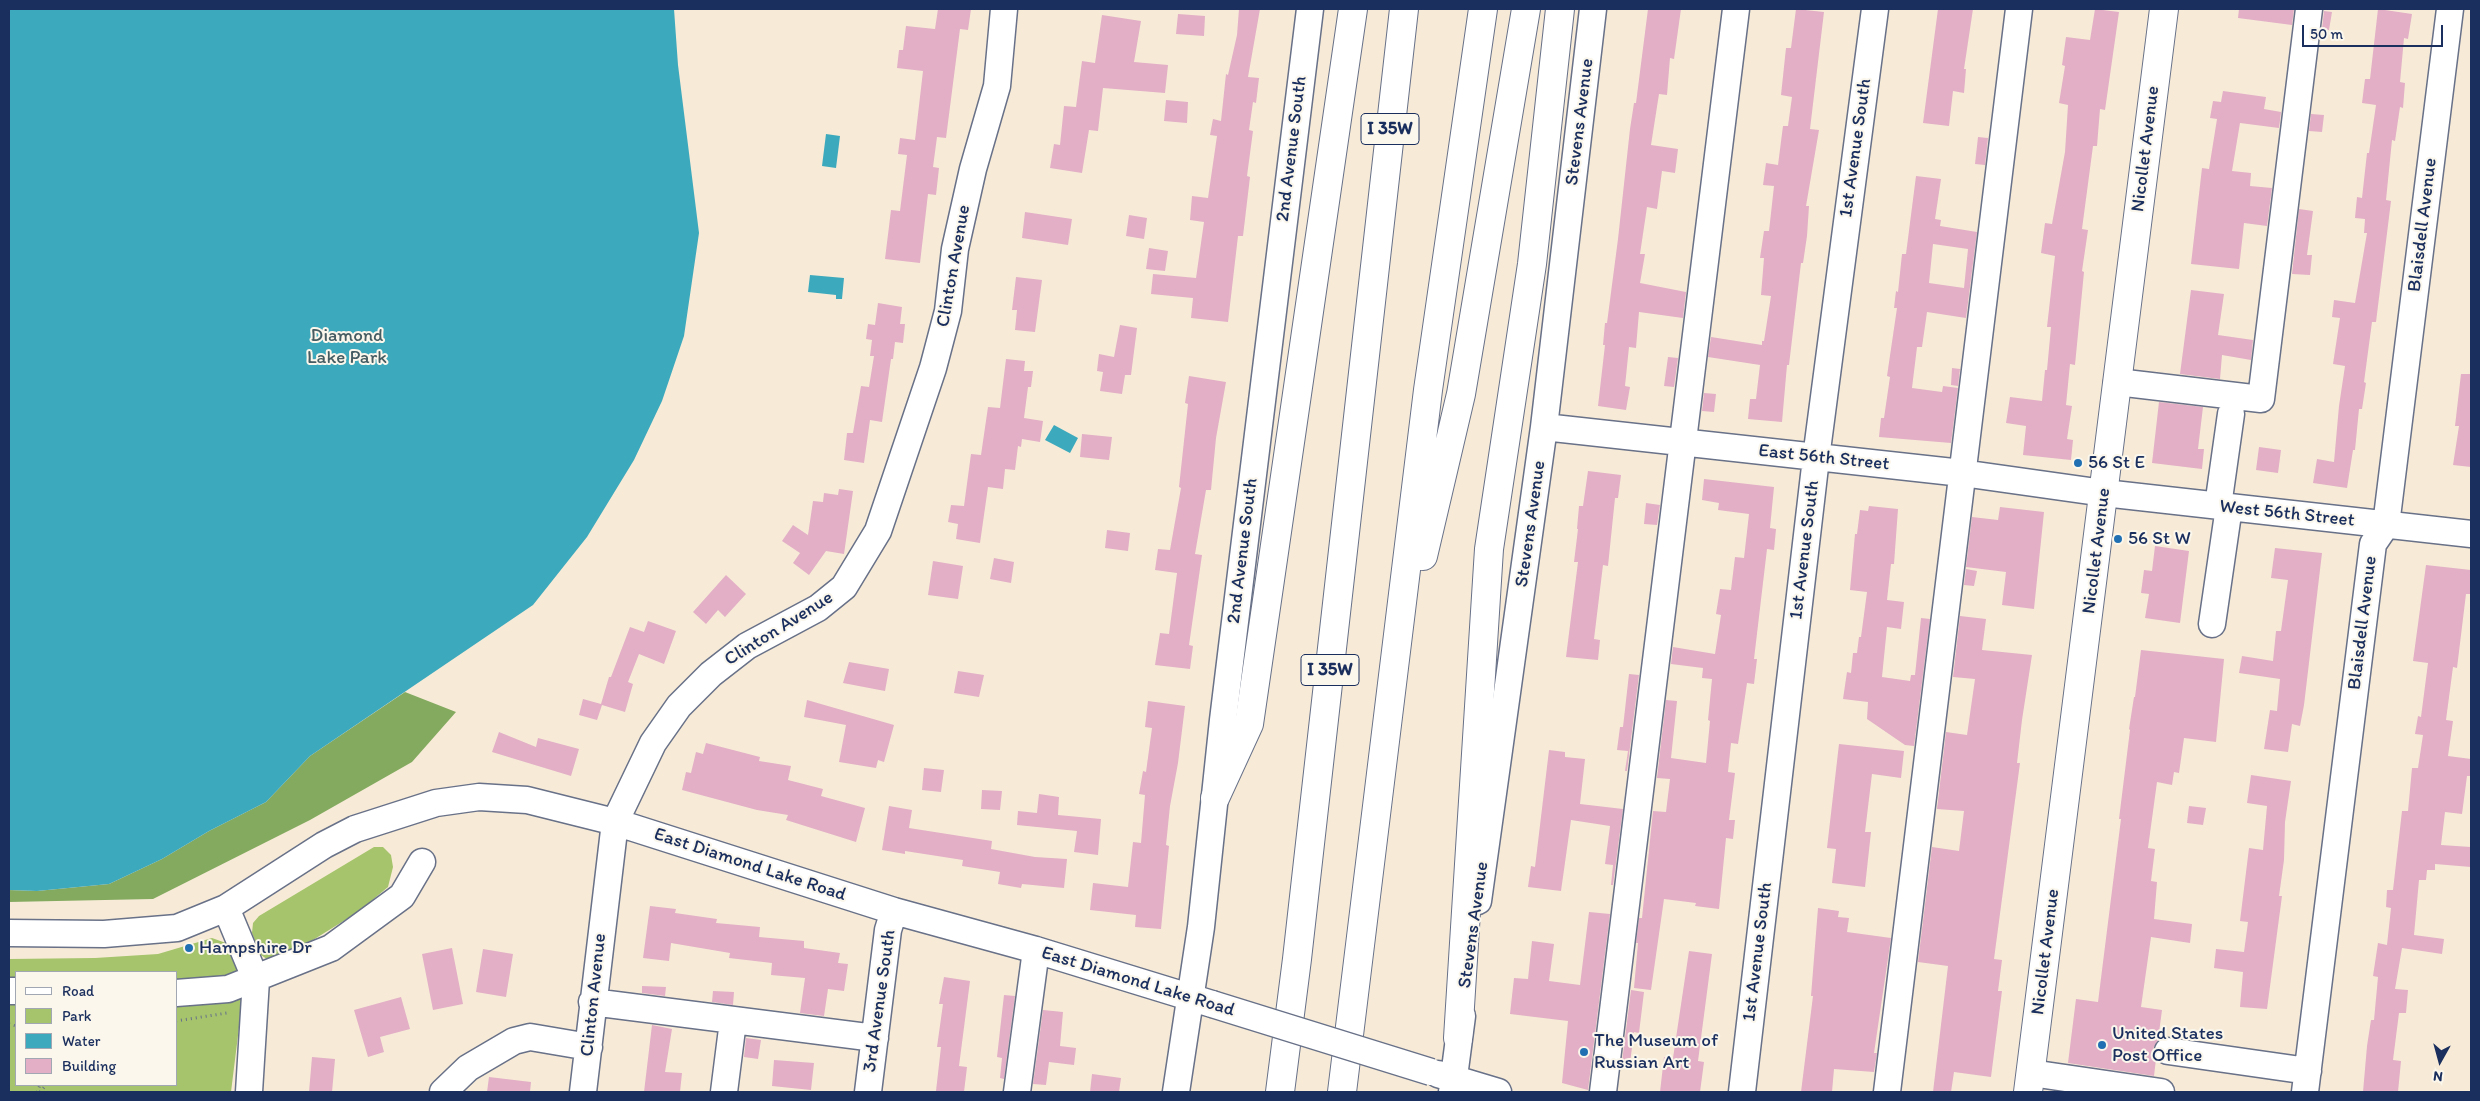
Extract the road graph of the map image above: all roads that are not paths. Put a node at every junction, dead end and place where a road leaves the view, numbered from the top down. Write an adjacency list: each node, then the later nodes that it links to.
1 (1004, 9): 28 (street, Clinton Avenue)
2 (1310, 9): 27 (street, 2nd Avenue South)
3 (1353, 9): 27 (main road)
4 (1404, 9): 53 (main road, I 35W)
5 (1483, 9): 26 (main road)
6 (1526, 9): 26 (main road)
7 (1560, 9): 40 (main road)
8 (1593, 9): 17 (street, Stevens Avenue)
9 (1736, 9): 18 (street)
10 (1875, 9): 19 (street, 1st Avenue South)
11 (2020, 9): 20 (street)
12 (2164, 9): 15 (main road, Nicollet Avenue)
13 (2309, 9): 15 (street)
14 (2450, 9): 23 (street, Blaisdell Avenue)
15 (2117, 382): 21 (main road, Nicollet Avenue)
16 (2231, 414): 22 (street)
17 (1544, 427): 18 (street, East 56th Street); 40 (street, Stevens Avenue)
18 (1681, 443): 19 (street, East 56th Street); 56 (street)
19 (1816, 458): 20 (street, East 56th Street); 57 (street, 1st Avenue South)
20 (1962, 473): 21 (street, East 56th Street); 58 (street)
21 (2104, 493): 22 (street, West 56th Street); 45 (main road, Nicollet Avenue)
22 (2223, 507): 23 (street, West 56th Street); 25 (street)
23 (2386, 525): 24 (street, West 56th Street); 44 (street, Blaisdell Avenue)
24 (2471, 534)
25 (2212, 624)
26 (1393, 686): 54 (main road)
27 (1215, 798): 36 (street, 2nd Avenue South)
28 (616, 822): 30 (street, East Diamond Lake Road); 31 (street, East Diamond Lake Road); 37 (street, Clinton Avenue)
29 (422, 862): 34 (street)
30 (226, 908): 32 (street, East Diamond Lake Road); 34 (street)
31 (894, 911): 33 (street, East Diamond Lake Road); 39 (street, 3rd Avenue South)
32 (9, 933)
33 (1036, 950): 36 (street, East Diamond Lake Road); 51 (street)
34 (256, 980): 35 (street); 46 (street)
35 (178, 993)
36 (1201, 1001): 43 (street, East Diamond Lake Road, bridge); 52 (street, 2nd Avenue South)
37 (592, 1002): 38 (street); 41 (street, Clinton Avenue)
38 (733, 1021): 39 (street); 49 (street)
39 (875, 1038): 50 (street, 3rd Avenue South)
40 (1458, 1038): 43 (street, Stevens Avenue)
41 (589, 1047): 47 (street); 48 (street, Clinton Avenue)
42 (2168, 1051): 44 (street)
43 (1445, 1081): 55 (street, East Diamond Lake Road)
44 (2306, 1081)
45 (2029, 1083): 59 (street)
46 (249, 1092)
47 (442, 1092)
48 (583, 1092)
49 (724, 1092)
50 (868, 1092)
51 (1018, 1092)
52 (1176, 1092)
53 (1280, 1092)
54 (1342, 1092)
55 (1498, 1092)
56 (1604, 1092)
57 (1742, 1092)
58 (1887, 1092)
59 (2161, 1092)

